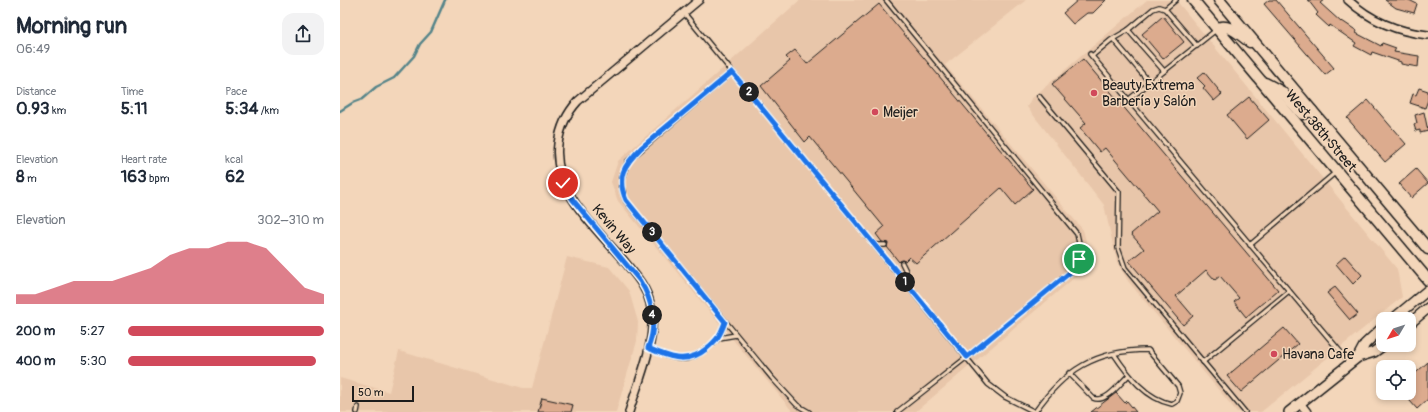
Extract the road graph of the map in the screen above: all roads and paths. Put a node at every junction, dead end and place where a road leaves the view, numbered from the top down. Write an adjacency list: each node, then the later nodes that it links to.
1 (699, 0): 8 (street, Kevin Way)
2 (886, 0): 42 (lane)
3 (1176, 0): 7 (lane)
4 (1193, 0): 9 (main road, West 38th Street)
5 (1219, 0): 14 (main road, West 38th Street)
6 (1348, 0): 11 (street)
7 (1165, 9): 10 (lane); 13 (lane)
8 (684, 13): 16 (lane); 39 (street, Kevin Way)
9 (1217, 29): 13 (lane); 14 (main road); 17 (main road, West 38th Street)
10 (1128, 30): 12 (lane); 15 (lane)
11 (1428, 35)
12 (1112, 39): 18 (lane); 20 (lane)
13 (1197, 46): 15 (lane)
14 (1260, 48): 21 (main road, West 38th Street)
15 (1164, 71): 18 (lane)
16 (732, 72): 23 (lane); 35 (lane)
17 (1260, 80): 21 (main road); 22 (main road, West 38th Street)
18 (1150, 83): 20 (lane)
19 (1039, 96): 44 (lane)
20 (1128, 100): 25 (lane)
21 (1312, 111): 26 (main road, West 38th Street)
22 (1336, 171): 25 (lane); 29 (main road, West 38th Street)
23 (874, 245): 24 (lane); 28 (lane)
24 (885, 245)
25 (1250, 245): 31 (lane)
26 (1428, 249)
27 (902, 263): 28 (lane)
28 (904, 280): 42 (lane)
29 (1428, 280)
30 (1428, 290): 33 (main road)
31 (1289, 291): 44 (lane); 45 (lane)
32 (1428, 308): 34 (main road)
33 (1401, 312)
34 (1416, 318)
35 (725, 322): 37 (lane); 38 (lane)
36 (1376, 334): 43 (main road)
37 (736, 335): 38 (lane); 49 (lane)
38 (719, 338): 39 (lane)
39 (648, 348): 52 (street, Kevin Way)
40 (1376, 351): 43 (main road)
41 (1114, 354): 46 (lane); 47 (lane); 47 (lane)
42 (967, 357): 55 (lane); 56 (lane)
43 (1358, 357): 45 (main road)
44 (1203, 362): 57 (lane)
45 (1350, 363): 48 (main road)
46 (1069, 373): 47 (lane); 56 (lane)
47 (1129, 375)
48 (1300, 403): 58 (main road); 59 (street)
49 (798, 405): 53 (lane); 54 (lane)
50 (358, 407): 51 (lane)
51 (356, 412)
52 (629, 412)
53 (800, 412)
54 (809, 412)
55 (897, 412)
56 (1035, 412)
57 (1245, 412)
58 (1288, 412)
59 (1307, 412)

